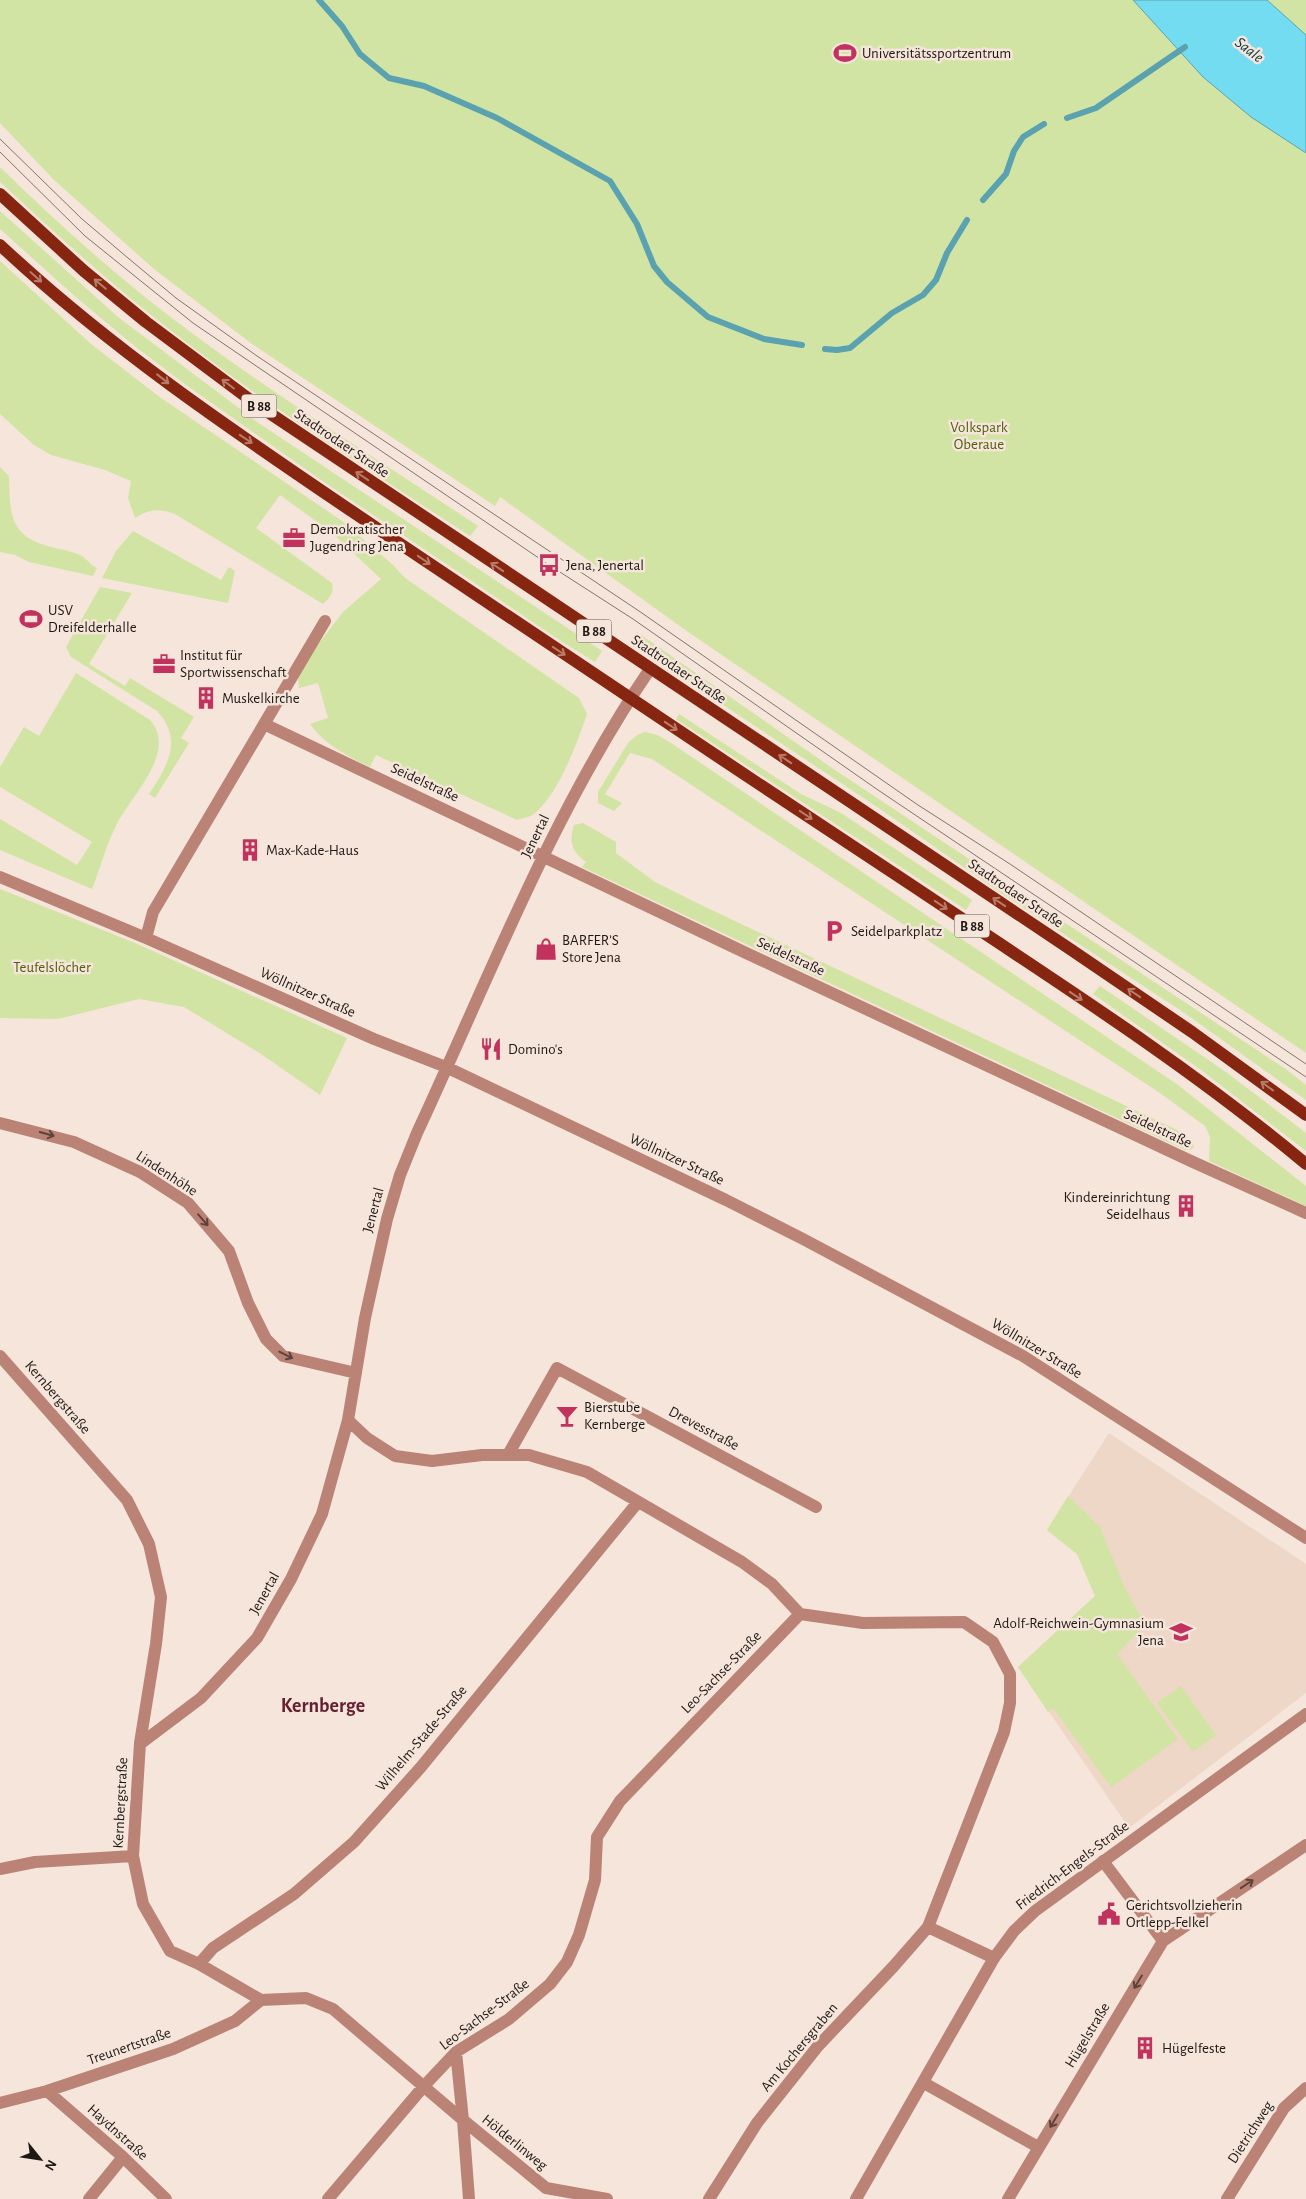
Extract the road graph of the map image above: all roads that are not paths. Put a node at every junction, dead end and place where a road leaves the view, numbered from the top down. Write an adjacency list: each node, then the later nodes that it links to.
1 (0, 194): 4 (main road, Stadtrodaer Straße / B 88, one-way to 1)
2 (0, 244): 5 (main road, B 88, one-way to 5)
3 (325, 621): 6 (street)
4 (650, 669): 5 (street, Jenertal); 11 (main road, Stadtrodaer Straße / B 88, one-way to 4)
5 (630, 699): 7 (street, Jenertal); 13 (main road, B 88, one-way to 13)
6 (264, 724): 7 (street, Seidelstraße); 9 (street)
7 (543, 856): 10 (street, Jenertal); 14 (street, Seidelstraße)
8 (0, 877): 9 (street, Wöllnitzer Straße)
9 (146, 938): 10 (street, Wöllnitzer Straße)
10 (447, 1068): 16 (street, Jenertal); 21 (street, Wöllnitzer Straße)
11 (1306, 1115)
12 (0, 1123): 16 (street, Lindenhöhe, one-way to 16)
13 (1306, 1164)
14 (1306, 1213)
15 (0, 1356): 24 (street, Kernbergstraße)
16 (356, 1373): 17 (street, Jenertal)
17 (348, 1420): 18 (street); 24 (street, Jenertal)
18 (509, 1453): 19 (street); 20 (street, Drevesstraße)
19 (638, 1502): 22 (street); 32 (street, Wilhelm-Stade-Straße)
20 (816, 1507)
21 (1306, 1538)
22 (800, 1614): 29 (street); 34 (street, Leo-Sachse-Straße)
23 (1306, 1714): 27 (street, Friedrich-Engels-Straße)
24 (140, 1744): 26 (street, Kernbergstraße)
25 (1306, 1845): 30 (street, Hügelstraße, one-way to 25)
26 (133, 1856): 28 (street); 32 (street, Kernbergstraße)
27 (1103, 1861): 30 (street); 31 (street, Friedrich-Engels-Straße)
28 (0, 1869)
29 (928, 1927): 31 (street); 48 (street, Am Kochersgraben)
30 (1163, 1941): 41 (street, Hügelstraße, one-way to 41)
31 (994, 1958): 35 (street, Friedrich-Engels-Straße)
32 (199, 1964): 33 (street, Kernbergstraße)
33 (261, 2000): 36 (street); 38 (street, Treunertstraße)
34 (456, 2052): 36 (street, Leo-Sachse-Straße); 40 (street)
35 (924, 2082): 41 (street); 49 (street, Friedrich-Engels-Straße)
36 (424, 2086): 40 (street); 45 (street, Leo-Sachse-Straße)
37 (1306, 2088): 51 (street, Dietrichweg)
38 (47, 2091): 39 (street, Treunertstraße); 42 (street, Haydnstraße)
39 (0, 2103)
40 (462, 2120): 46 (street); 47 (street, Hölderlinweg)
41 (1038, 2147): 50 (street, Hügelstraße)
42 (123, 2157): 43 (street); 44 (street, Haydnstraße)
43 (89, 2199)
44 (166, 2199)
45 (328, 2199)
46 (469, 2199)
47 (607, 2199)
48 (709, 2199)
49 (856, 2199)
50 (1008, 2199)
51 (1228, 2199)

